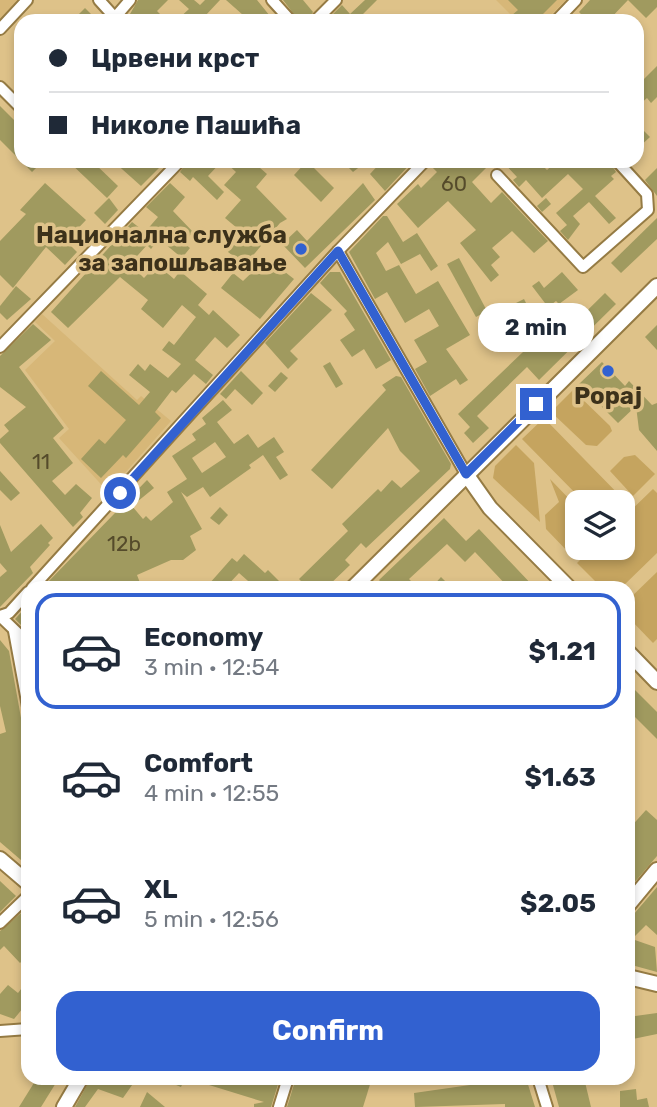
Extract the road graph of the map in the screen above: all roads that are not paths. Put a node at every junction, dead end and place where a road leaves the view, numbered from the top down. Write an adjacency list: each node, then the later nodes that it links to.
1 (27, 0): 10 (street)
2 (99, 0): 6 (street)
3 (271, 0): 7 (street)
4 (336, 0): 8 (street)
5 (576, 0): 9 (street)
6 (110, 14)
7 (284, 14)
8 (323, 14)
9 (563, 14)
10 (0, 29)
11 (0, 87): 12 (street)
12 (14, 101)
13 (173, 168): 19 (street)
14 (417, 168): 17 (street)
15 (623, 168): 16 (street)
16 (497, 175)
17 (338, 251): 20 (street); 21 (street)
18 (657, 286): 20 (street)
19 (0, 347)
20 (466, 474): 22 (street); 23 (street)
21 (38, 581)
22 (360, 581)
23 (562, 581)
24 (21, 600): 25 (street)
25 (0, 616): 26 (street)
26 (14, 631): 27 (street); 29 (street)
27 (21, 637)
28 (635, 659): 30 (street)
29 (21, 669)
30 (657, 682)
31 (0, 859): 33 (street)
32 (657, 870): 34 (street)
33 (21, 877)
34 (635, 897)
35 (21, 903): 36 (street)
36 (0, 923)
37 (635, 979): 38 (street)
38 (657, 984)
39 (21, 1030): 40 (street)
40 (0, 1031)
41 (77, 1085): 44 (street)
42 (286, 1085): 45 (street)
43 (540, 1085): 46 (street)
44 (64, 1107)
45 (279, 1107)
46 (547, 1107)

